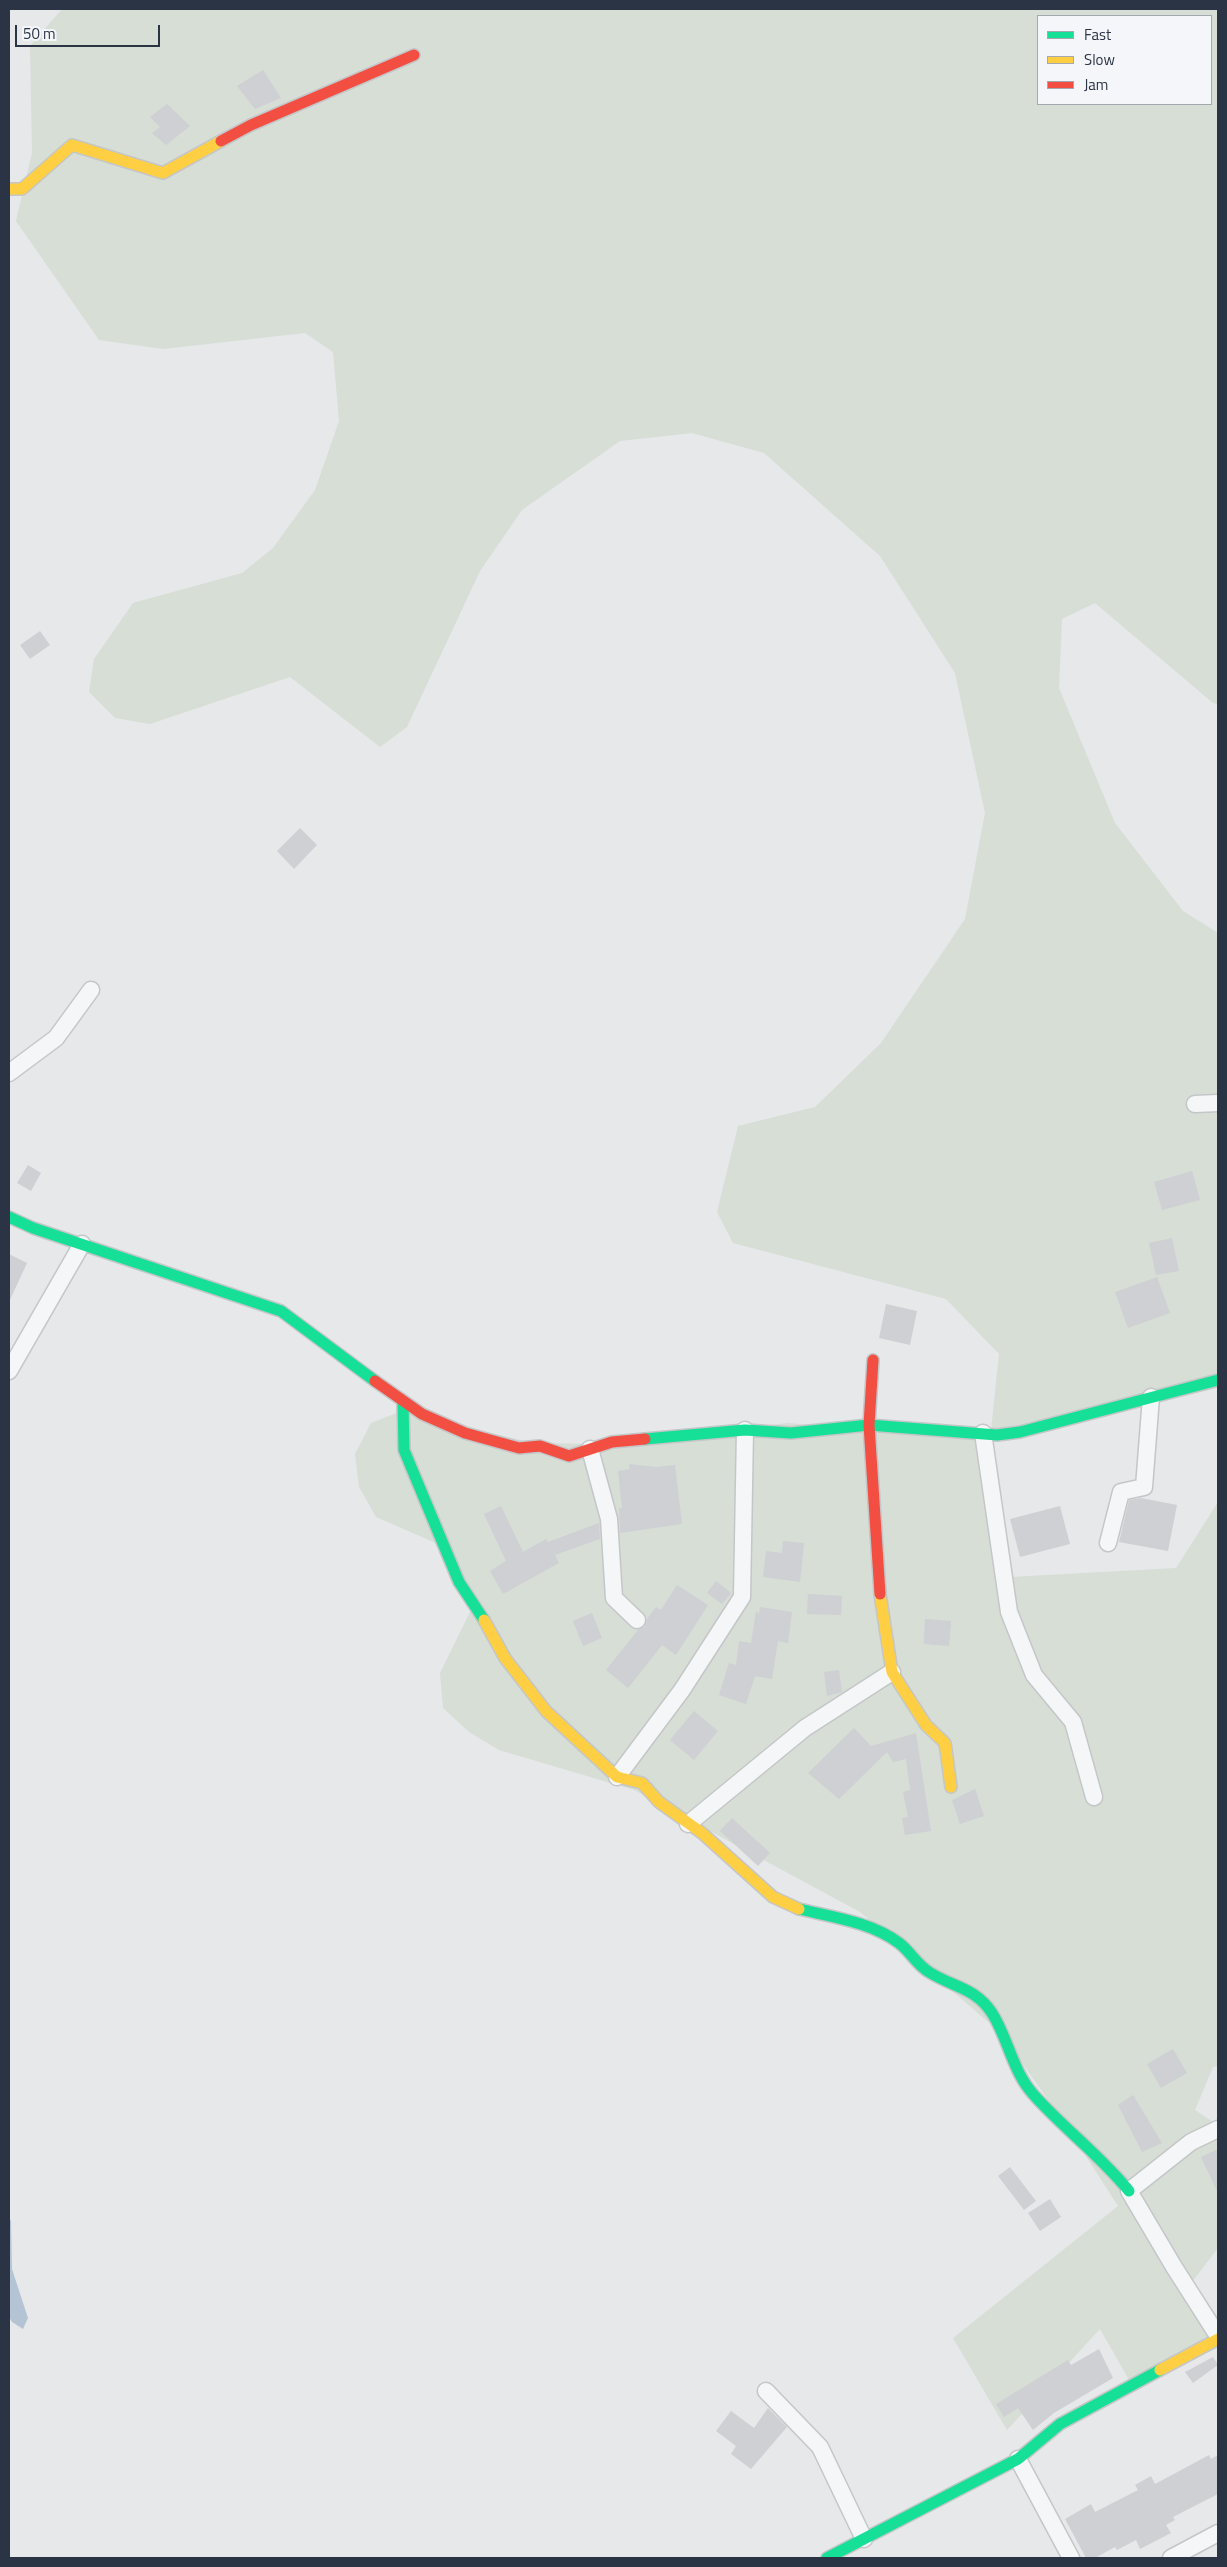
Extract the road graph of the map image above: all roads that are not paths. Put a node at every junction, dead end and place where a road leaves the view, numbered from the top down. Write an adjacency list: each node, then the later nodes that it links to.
1 (414, 55): 2 (street)
2 (9, 189)
3 (91, 990): 4 (street)
4 (9, 1073)
5 (1218, 1103): 6 (street)
6 (1195, 1104)
7 (9, 1216): 8 (street)
8 (82, 1244): 10 (street); 13 (street)
9 (873, 1360): 14 (street)
10 (9, 1372)
11 (1218, 1380): 12 (street)
12 (1150, 1397): 16 (street); 18 (street)
13 (403, 1402): 17 (street); 21 (street)
14 (869, 1425): 15 (street); 16 (street); 20 (street)
15 (744, 1430): 17 (street); 21 (street)
16 (983, 1433): 23 (street)
17 (590, 1449): 19 (street)
18 (1108, 1543)
19 (637, 1620)
20 (892, 1672): 22 (street); 24 (street)
21 (617, 1777): 24 (street)
22 (951, 1786)
23 (1094, 1797)
24 (688, 1824): 26 (street)
25 (1218, 2129): 26 (street)
26 (1129, 2191): 27 (street)
27 (1218, 2337): 29 (street)
28 (766, 2391): 31 (street)
29 (1018, 2459): 31 (street); 33 (street)
30 (1218, 2533): 34 (street)
31 (864, 2539): 32 (street)
32 (827, 2558)
33 (1071, 2558)
34 (1170, 2558)

